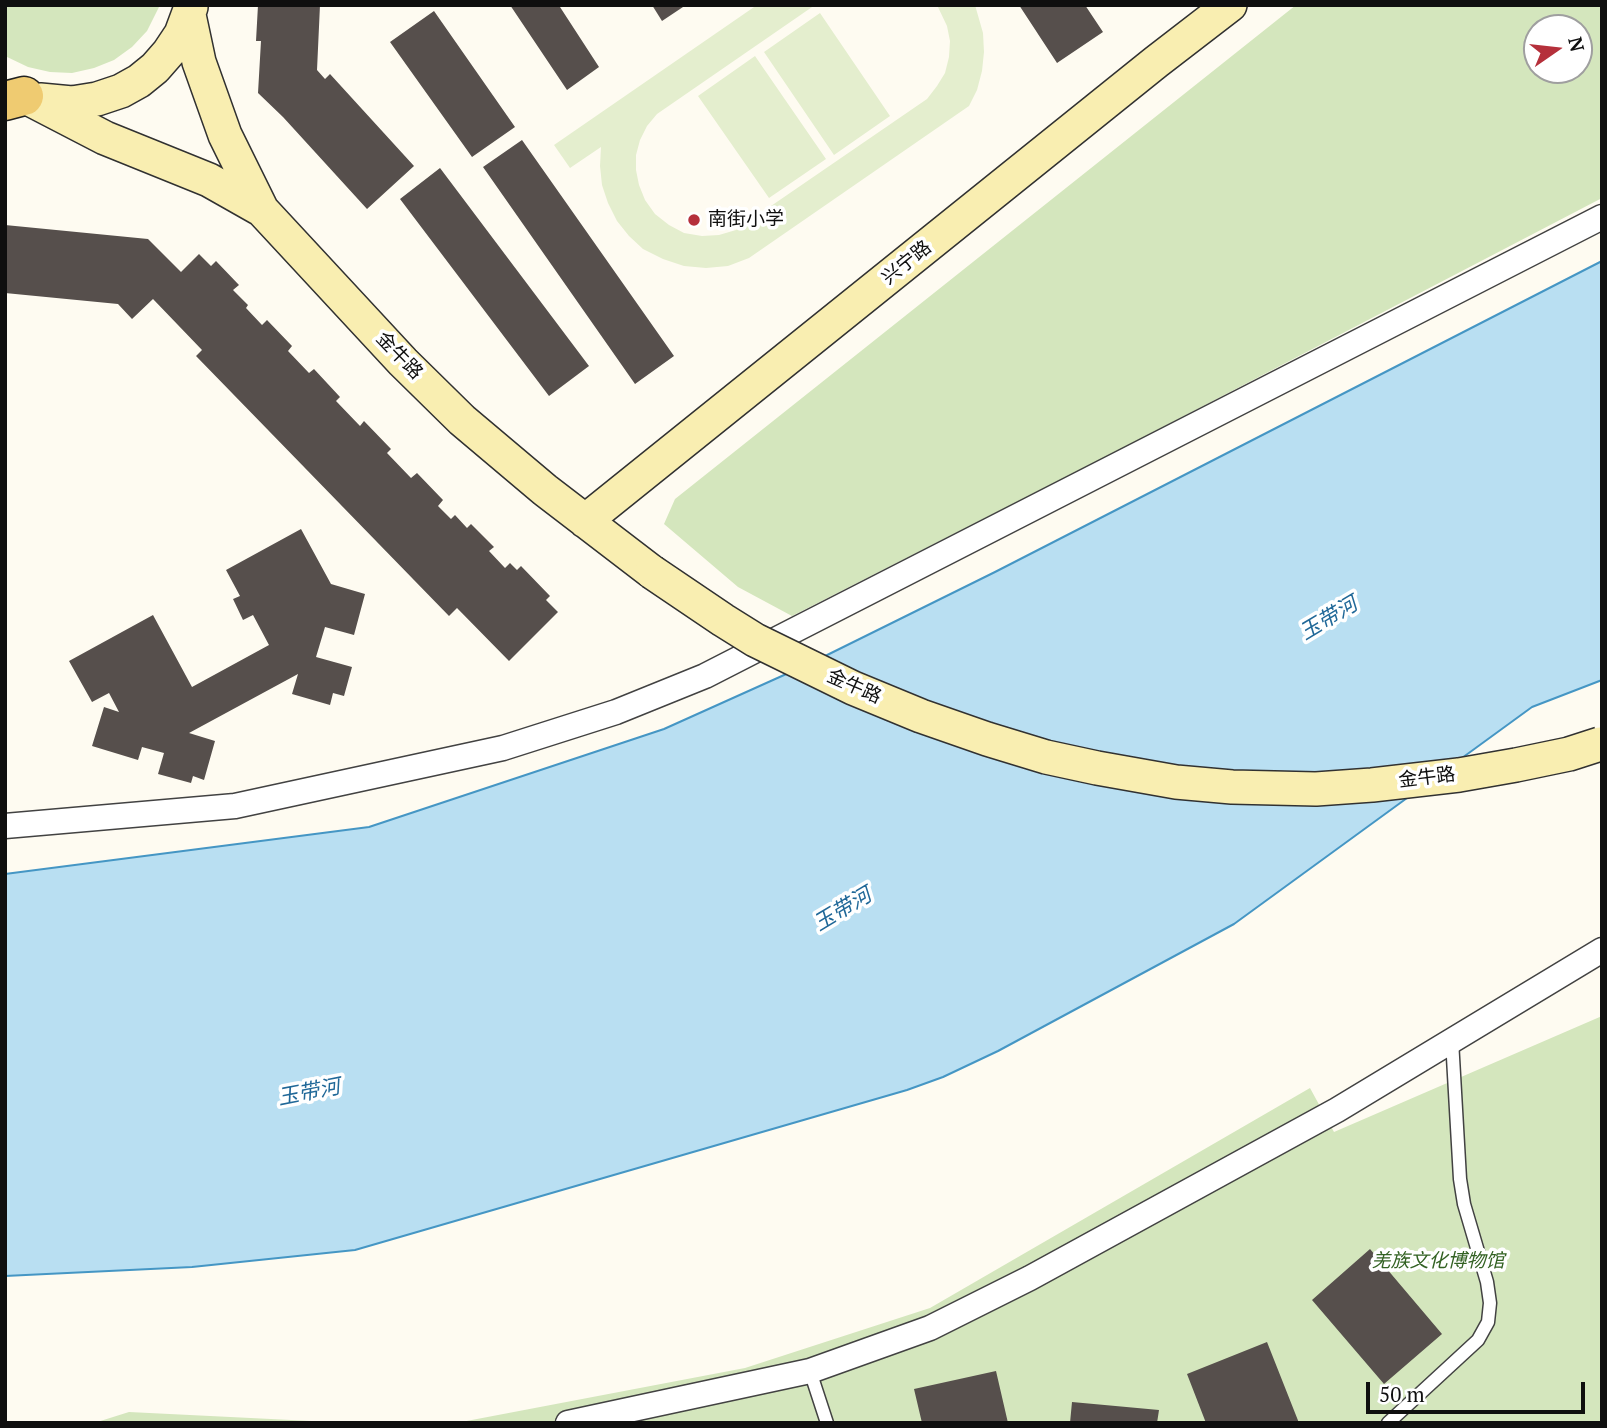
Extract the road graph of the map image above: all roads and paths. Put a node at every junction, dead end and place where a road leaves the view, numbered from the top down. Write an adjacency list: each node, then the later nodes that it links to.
1 (1230, 5): 6 (main road, 兴宁路)
2 (190, 10): 3 (main road); 4 (main road)
3 (11, 95): 4 (main road)
4 (262, 210): 6 (main road, 金牛路)
5 (1602, 217): 8 (street)
6 (585, 521): 7 (main road, 金牛路, bridge)
7 (1601, 743)
8 (5, 826)
9 (1602, 950): 10 (street)
10 (1452, 1040): 11 (street); 14 (lane)
11 (810, 1371): 12 (street); 13 (lane)
12 (568, 1423)
13 (827, 1423)
14 (1388, 1423)

